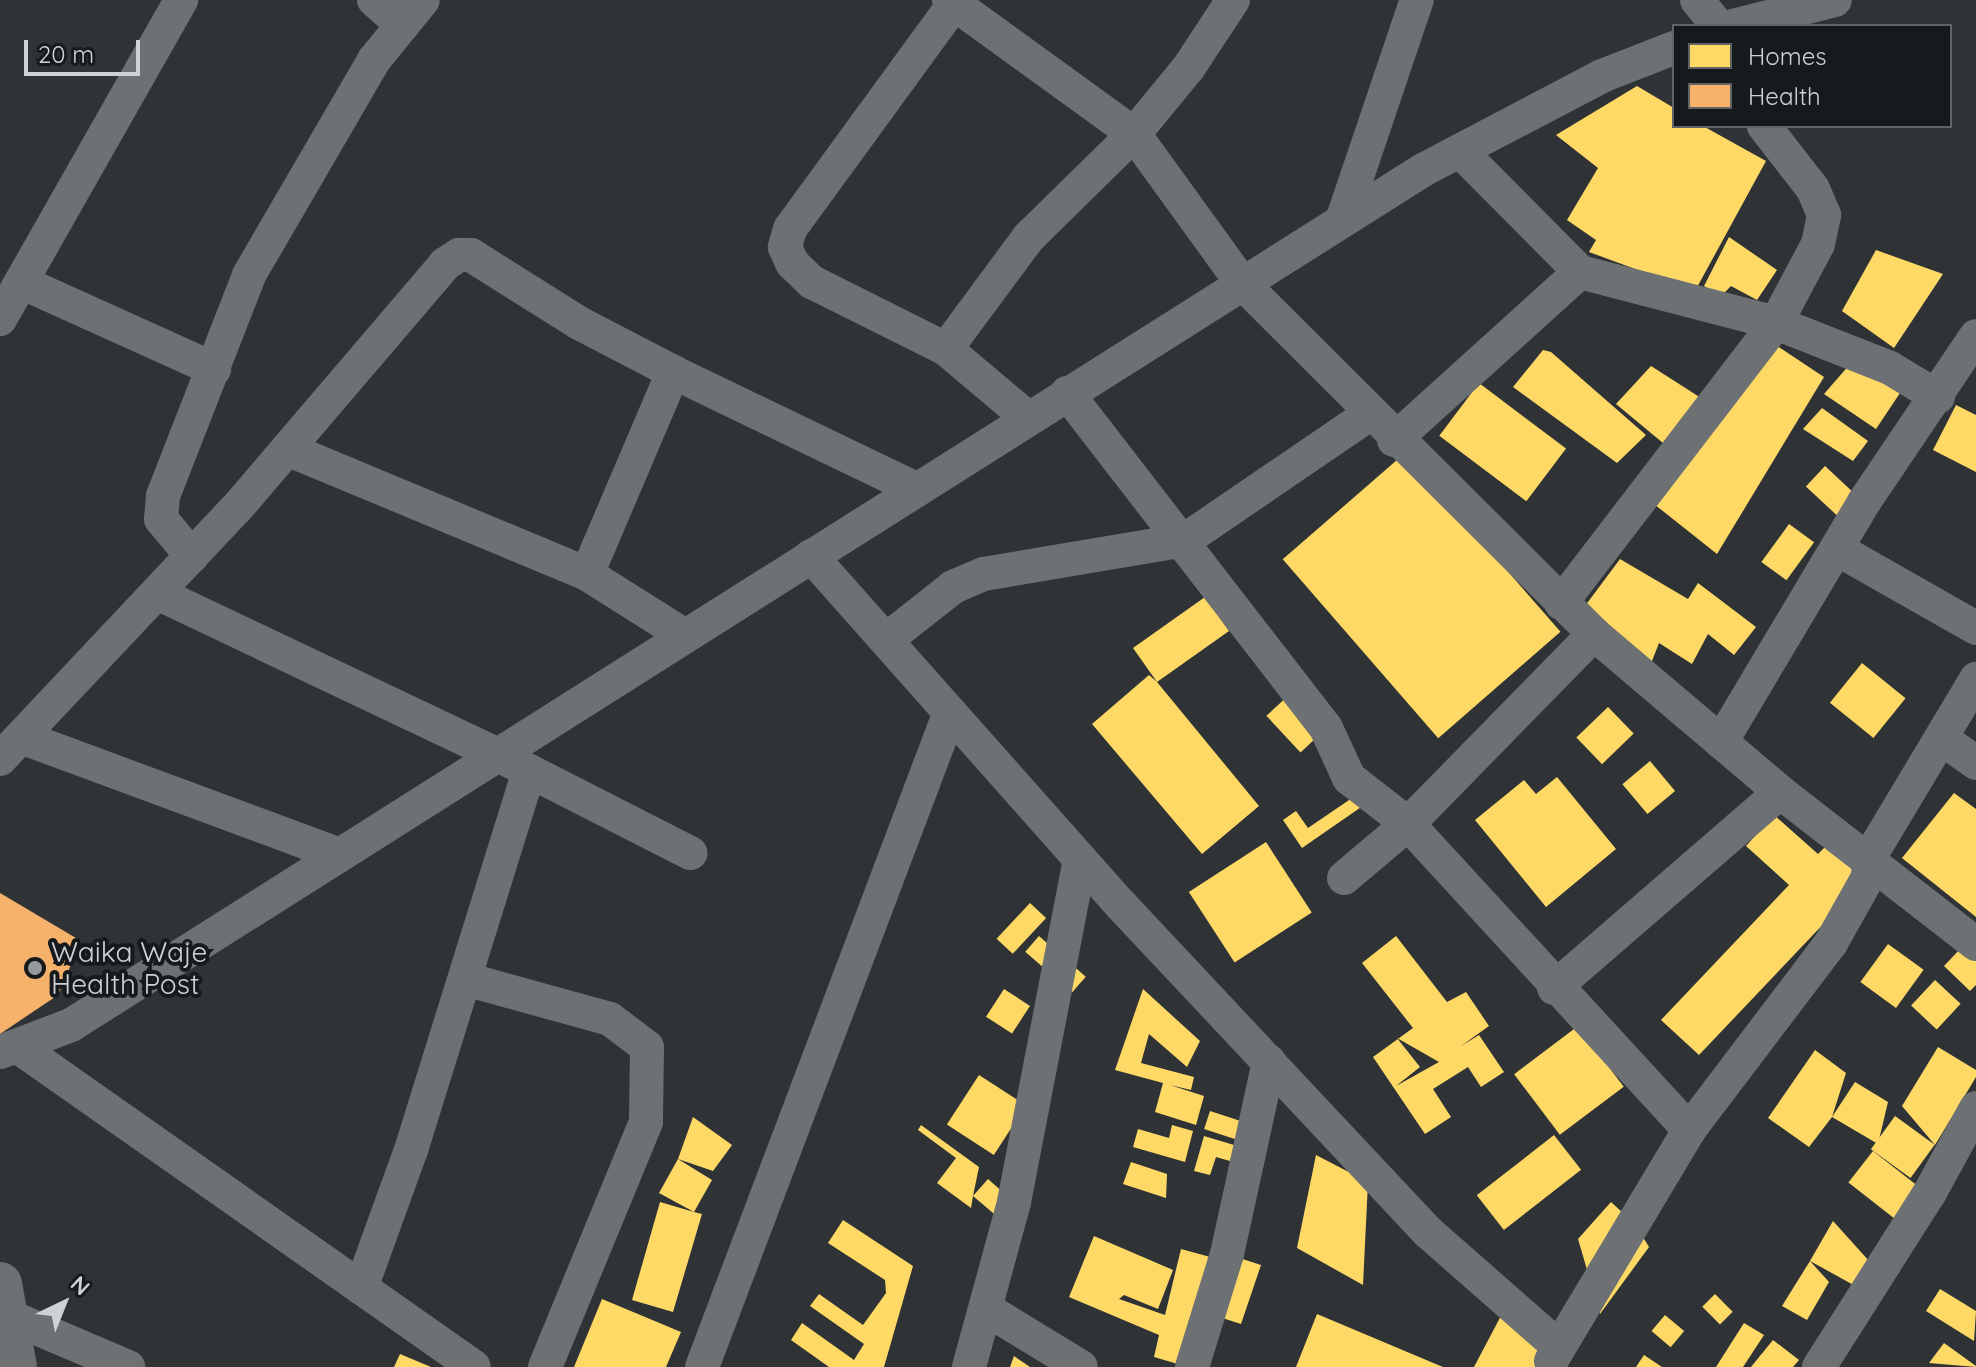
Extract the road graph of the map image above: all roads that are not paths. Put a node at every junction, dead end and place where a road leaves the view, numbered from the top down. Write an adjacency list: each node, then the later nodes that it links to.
1 (181, 0): 17 (street)
2 (374, 0): 8 (street)
3 (1233, 0): 13 (street)
4 (1417, 0): 15 (street)
5 (1697, 0): 9 (street)
6 (1835, 0): 10 (street)
7 (952, 2): 13 (street); 22 (street)
8 (413, 12): 23 (street)
9 (1716, 24)
10 (1741, 24)
11 (1672, 49): 14 (street)
12 (1766, 128): 20 (street)
13 (1134, 134): 18 (street); 22 (street)
14 (1460, 151): 15 (street); 16 (street)
15 (1343, 218): 18 (street)
16 (1580, 272): 20 (street); 29 (street)
17 (21, 282): 19 (street); 23 (street)
18 (1241, 282): 25 (street); 27 (street)
19 (0, 319)
20 (1776, 323): 26 (street); 38 (street)
21 (1976, 336): 26 (street)
22 (946, 349): 28 (street)
23 (214, 369): 34 (street)
24 (673, 372): 30 (street); 31 (street); 36 (street)
25 (1067, 393): 28 (street); 32 (street)
26 (1938, 397): 33 (street)
27 (1370, 414): 29 (street); 32 (street)
28 (1028, 418): 31 (street)
29 (1394, 440): 38 (street)
30 (287, 449): 34 (street); 36 (street)
31 (916, 489): 35 (street)
32 (1185, 540): 42 (street); 52 (street)
33 (1837, 549): 39 (street); 46 (street)
34 (192, 556): 37 (street)
35 (811, 556): 41 (street); 42 (street)
36 (587, 574): 41 (street)
37 (157, 593): 47 (street); 48 (street)
38 (1561, 603): 40 (street)
39 (1976, 628)
40 (1594, 634): 46 (street); 52 (street)
41 (685, 636): 48 (street)
42 (886, 640): 44 (street)
43 (1976, 679): 45 (street)
44 (950, 712): 56 (street); 73 (street)
45 (1941, 738): 49 (street); 55 (street)
46 (1721, 742): 51 (street)
47 (11, 748): 54 (street)
48 (498, 755): 50 (street); 54 (street)
49 (1976, 763)
50 (529, 771): 53 (street); 59 (street)
51 (1780, 792): 55 (street); 60 (street)
52 (1408, 824): 57 (street); 60 (street)
53 (690, 853)
54 (340, 855): 61 (street)
55 (1869, 858): 58 (street); 64 (street)
56 (1080, 859): 62 (street); 67 (street)
57 (1344, 878)
58 (1976, 944)
59 (465, 979): 65 (street); 72 (street)
60 (1554, 988): 64 (street)
61 (9, 1049): 65 (street)
62 (1269, 1062): 68 (street); 76 (street)
63 (1976, 1108): 77 (street)
64 (1689, 1130): 68 (street)
65 (361, 1288): 71 (street)
66 (3, 1300): 69 (street); 70 (street)
67 (986, 1309): 74 (street); 75 (street)
68 (1553, 1357)
69 (15, 1367)
70 (128, 1367)
71 (474, 1367)
72 (545, 1367)
73 (702, 1367)
74 (969, 1367)
75 (1081, 1367)
76 (1192, 1367)
77 (1819, 1367)

